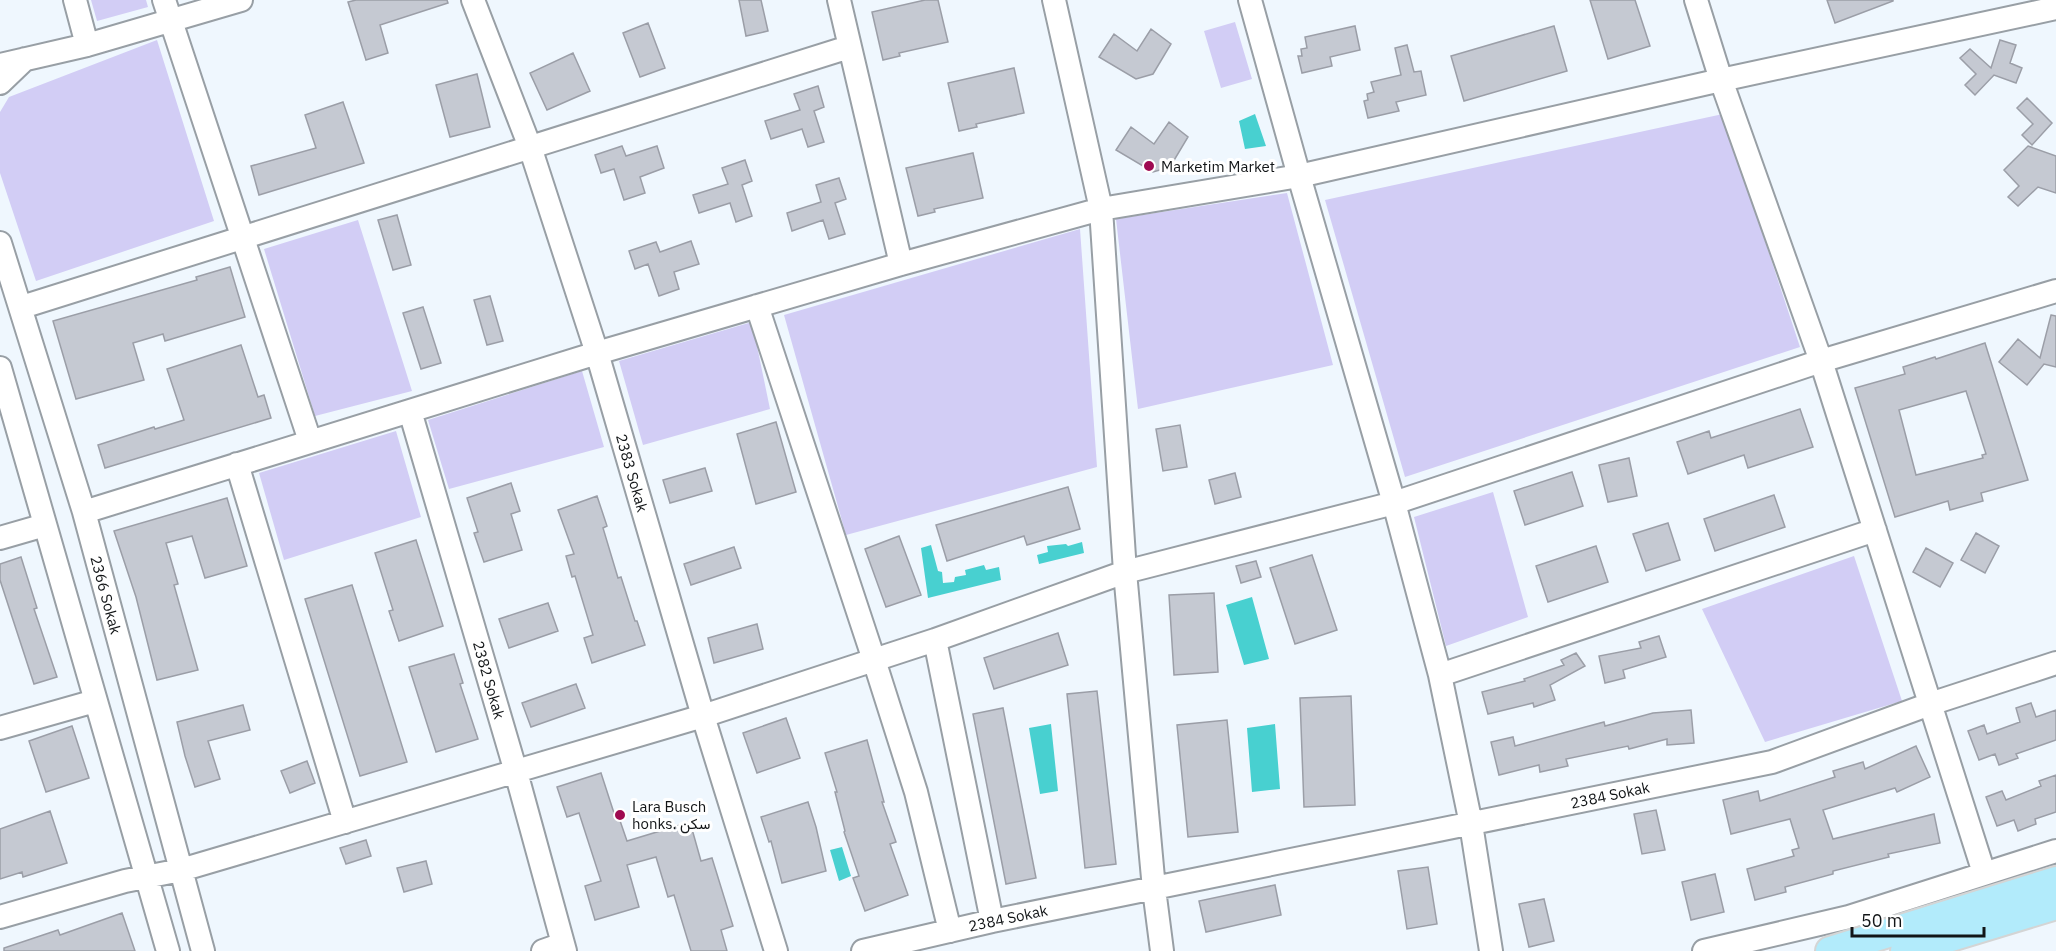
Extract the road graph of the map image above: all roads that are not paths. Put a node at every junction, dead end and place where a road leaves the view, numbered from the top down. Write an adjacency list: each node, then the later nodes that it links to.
1 (75, 0): 10 (street)
2 (241, 0): 9 (street)
3 (474, 0): 16 (street, 2383 Sokak)
4 (839, 0): 11 (street)
5 (1054, 0): 18 (street)
6 (1250, 0): 17 (street)
7 (1696, 0): 14 (street)
8 (2056, 8): 14 (street)
9 (167, 10): 10 (street); 19 (street)
10 (87, 45): 12 (street)
11 (849, 47): 16 (street); 21 (street)
12 (27, 58): 13 (street); 15 (street)
13 (0, 65)
14 (1721, 80): 17 (street); 26 (street)
15 (0, 83)
16 (530, 147): 19 (street); 25 (street, 2383 Sokak)
17 (1299, 176): 18 (street); 31 (street)
18 (1101, 209): 21 (street); 36 (street)
19 (243, 238): 24 (street); 29 (street)
20 (0, 243): 24 (street, 2366 Sokak)
21 (902, 264): 23 (street)
22 (2056, 291): 26 (street)
23 (757, 306): 25 (street); 38 (street)
24 (22, 308): 32 (street, 2366 Sokak)
25 (597, 353): 28 (street); 43 (street, 2383 Sokak)
26 (1821, 361): 31 (street); 34 (street)
27 (0, 368): 33 (street)
28 (410, 411): 29 (street); 45 (street, 2382 Sokak)
29 (310, 441): 30 (street)
30 (237, 464): 32 (street); 46 (street)
31 (1394, 503): 36 (street); 40 (street)
32 (84, 513): 49 (street, 2366 Sokak)
33 (45, 525): 35 (street); 41 (street)
34 (1875, 530): 40 (street); 42 (street)
35 (0, 538)
36 (1125, 572): 37 (street); 53 (street)
37 (935, 640): 38 (street); 56 (street)
38 (874, 660): 43 (street); 57 (street)
39 (2056, 663): 42 (street, 2384 Sokak)
40 (1440, 675): 47 (street)
41 (95, 701): 44 (street); 51 (street)
42 (1930, 704): 47 (street, 2384 Sokak); 50 (street)
43 (703, 716): 45 (street); 61 (street, 2383 Sokak)
44 (0, 728)
45 (516, 772): 46 (street); 58 (street, 2382 Sokak)
46 (345, 822): 49 (street)
47 (1471, 824): 53 (street, 2384 Sokak); 64 (street)
48 (2056, 851): 50 (street)
49 (181, 870): 51 (street); 60 (street, 2366 Sokak)
50 (1984, 873): 65 (street)
51 (147, 877): 55 (street); 59 (street)
52 (2056, 881): 66 (main road)
53 (1154, 889): 56 (street, 2384 Sokak); 63 (street)
54 (2056, 905): 67 (main road)
55 (0, 917)
56 (992, 921): 57 (street, 2384 Sokak)
57 (950, 931): 62 (street, 2384 Sokak)
58 (557, 949)
59 (168, 951)
60 (203, 951)
61 (776, 951)
62 (863, 951)
63 (1162, 951)
64 (1491, 951)
65 (1704, 951)
66 (1830, 951)
67 (1905, 951)

